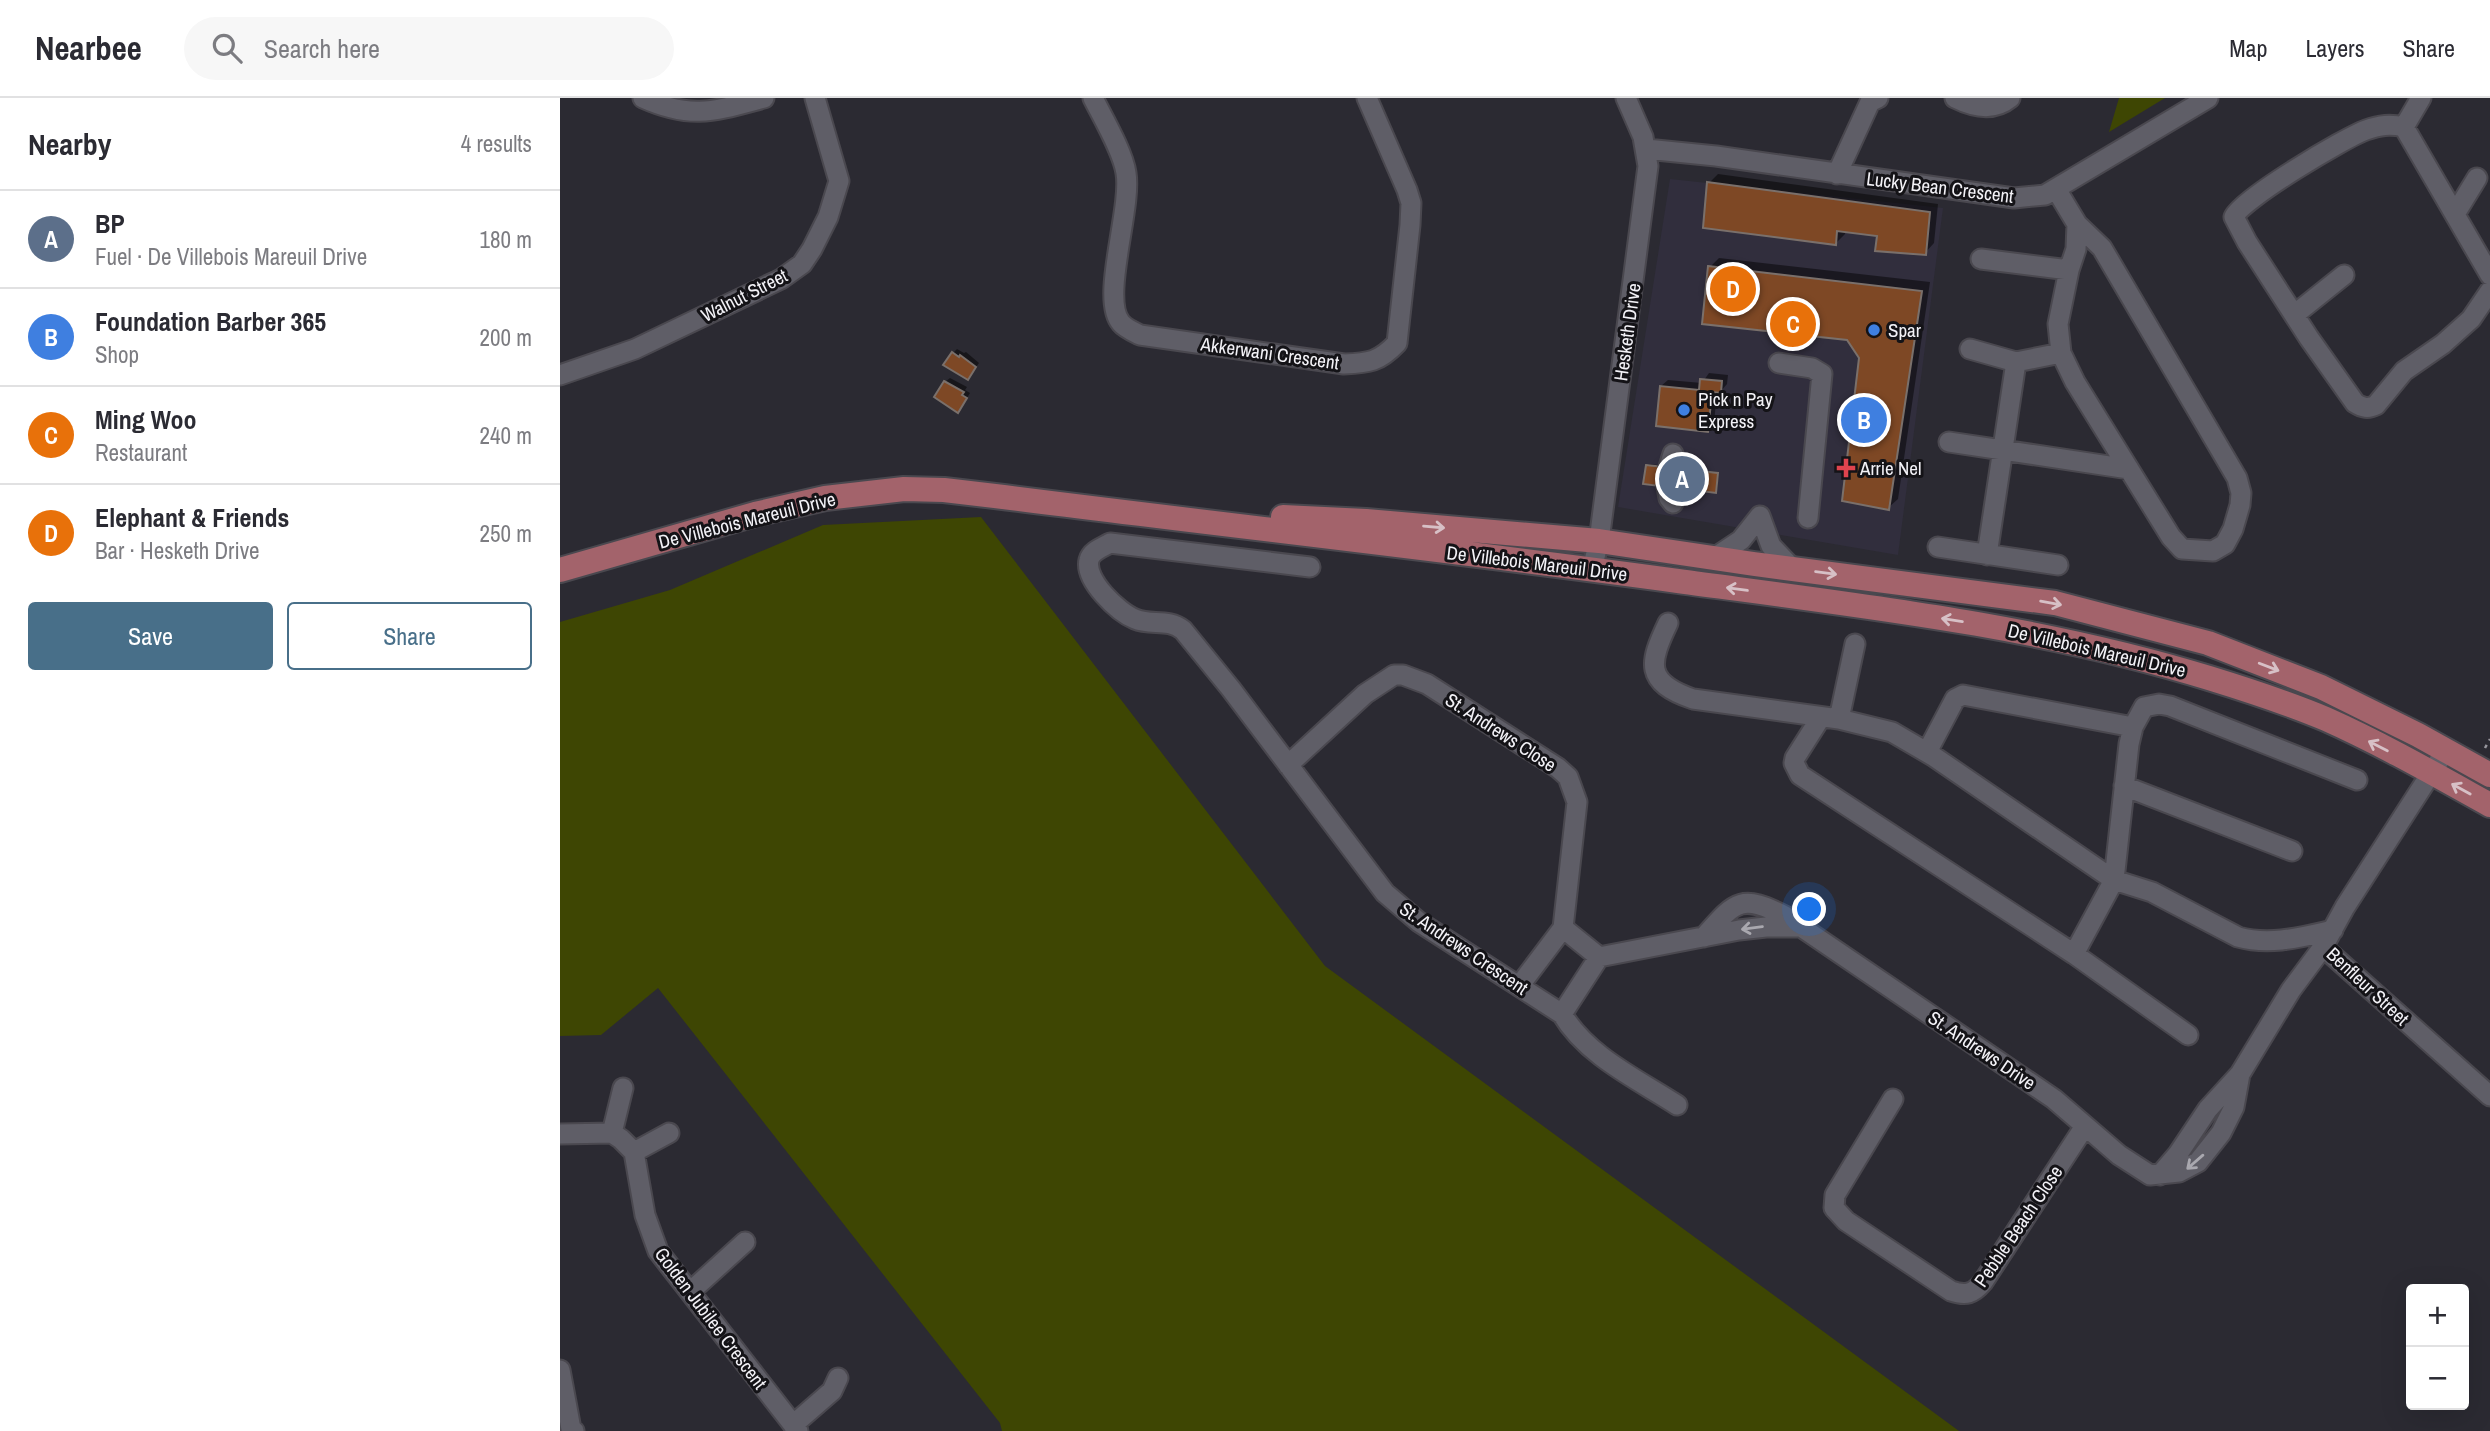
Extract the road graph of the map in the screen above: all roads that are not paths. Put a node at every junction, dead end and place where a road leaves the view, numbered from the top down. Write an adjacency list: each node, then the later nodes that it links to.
1 (643, 98): 2 (street)
2 (764, 98)
3 (816, 98): 29 (street, Walnut Street)
4 (1094, 98): 5 (street, Akkerwani Crescent)
5 (1367, 98)
6 (1626, 98): 13 (street, Hesketh Drive)
7 (1955, 98): 8 (street)
8 (2010, 98)
9 (2208, 98): 16 (street, Lucky Bean Crescent)
10 (2421, 98): 12 (street)
11 (1870, 99): 14 (street)
12 (2404, 127): 17 (street); 24 (street)
13 (1646, 149): 14 (street, Lucky Bean Crescent); 34 (street, Hesketh Drive)
14 (1837, 174): 16 (street, Lucky Bean Crescent)
15 (2477, 178): 17 (street)
16 (2056, 189): 18 (street)
17 (2455, 214): 22 (street)
18 (2077, 224): 20 (street); 32 (street)
19 (1981, 259): 20 (street)
20 (2069, 270): 26 (street)
21 (2344, 275): 24 (street)
22 (2490, 275)
23 (2490, 291): 24 (street)
24 (2294, 315)
25 (1970, 349): 27 (street)
26 (2061, 353): 27 (street); 32 (street)
27 (2016, 362): 31 (street)
28 (1779, 363): 33 (street)
29 (560, 375)
30 (1949, 442): 31 (street)
31 (2004, 451): 32 (street); 36 (street)
32 (2129, 469)
33 (1808, 518)
34 (1599, 541): 37 (main road, De Villebois Mareuil Drive); 38 (main road, De Villebois Mareuil Drive, one-way to 34); 41 (street, Hesketh Drive)
35 (1938, 547): 36 (street)
36 (1987, 555): 39 (street)
37 (1714, 558): 42 (main road, De Villebois Mareuil Drive); 42 (street)
38 (560, 562)
39 (2058, 565)
40 (1310, 567): 50 (street, St. Andrews Crescent)
41 (1592, 569): 43 (main road, De Villebois Mareuil Drive); 51 (main road, De Villebois Mareuil Drive, one-way to 41)
42 (1793, 569): 48 (main road, De Villebois Mareuil Drive, one-way to 48)
43 (560, 570)
44 (1668, 624): 46 (street)
45 (1855, 644): 46 (street)
46 (1830, 718): 49 (street); 61 (street)
47 (2133, 727): 49 (street); 53 (street); 54 (street)
48 (2446, 750): 51 (street, Benfleur Street); 52 (main road, De Villebois Mareuil Drive)
49 (1927, 752): 57 (street)
50 (1288, 765): 58 (street, St. Andrews Close); 63 (street, St. Andrews Crescent)
51 (2432, 773): 55 (main road, De Villebois Mareuil Drive, one-way to 51); 59 (street, Benfleur Street)
52 (2490, 775)
53 (2357, 780)
54 (2124, 786): 56 (street); 57 (street)
55 (2490, 805)
56 (2292, 851)
57 (2114, 880): 59 (street); 61 (street)
58 (1563, 928): 62 (street); 63 (street)
59 (2333, 930): 60 (street, Benfleur Street)
60 (2323, 947): 67 (street, Benfleur Street); 70 (street, St. Andrews Drive)
61 (2074, 954): 65 (street)
62 (1600, 957): 64 (street); 70 (street, St. Andrews Drive)
63 (1520, 985): 64 (street, St. Andrews Crescent)
64 (1562, 1014): 69 (street, St. Andrews Crescent)
65 (2188, 1035)
66 (623, 1088): 71 (street)
67 (2490, 1096)
68 (1893, 1099): 70 (street, Pebble Beach Close)
69 (1677, 1105)
70 (2085, 1126)
71 (612, 1133): 73 (street); 74 (street)
72 (669, 1133): 74 (street)
73 (560, 1134)
74 (634, 1152): 76 (street, Golden Jubilee Crescent)
75 (745, 1242): 76 (street)
76 (691, 1291): 79 (street, Golden Jubilee Crescent)
77 (560, 1370): 80 (street)
78 (838, 1378): 79 (street)
79 (796, 1428)
80 (570, 1430)

